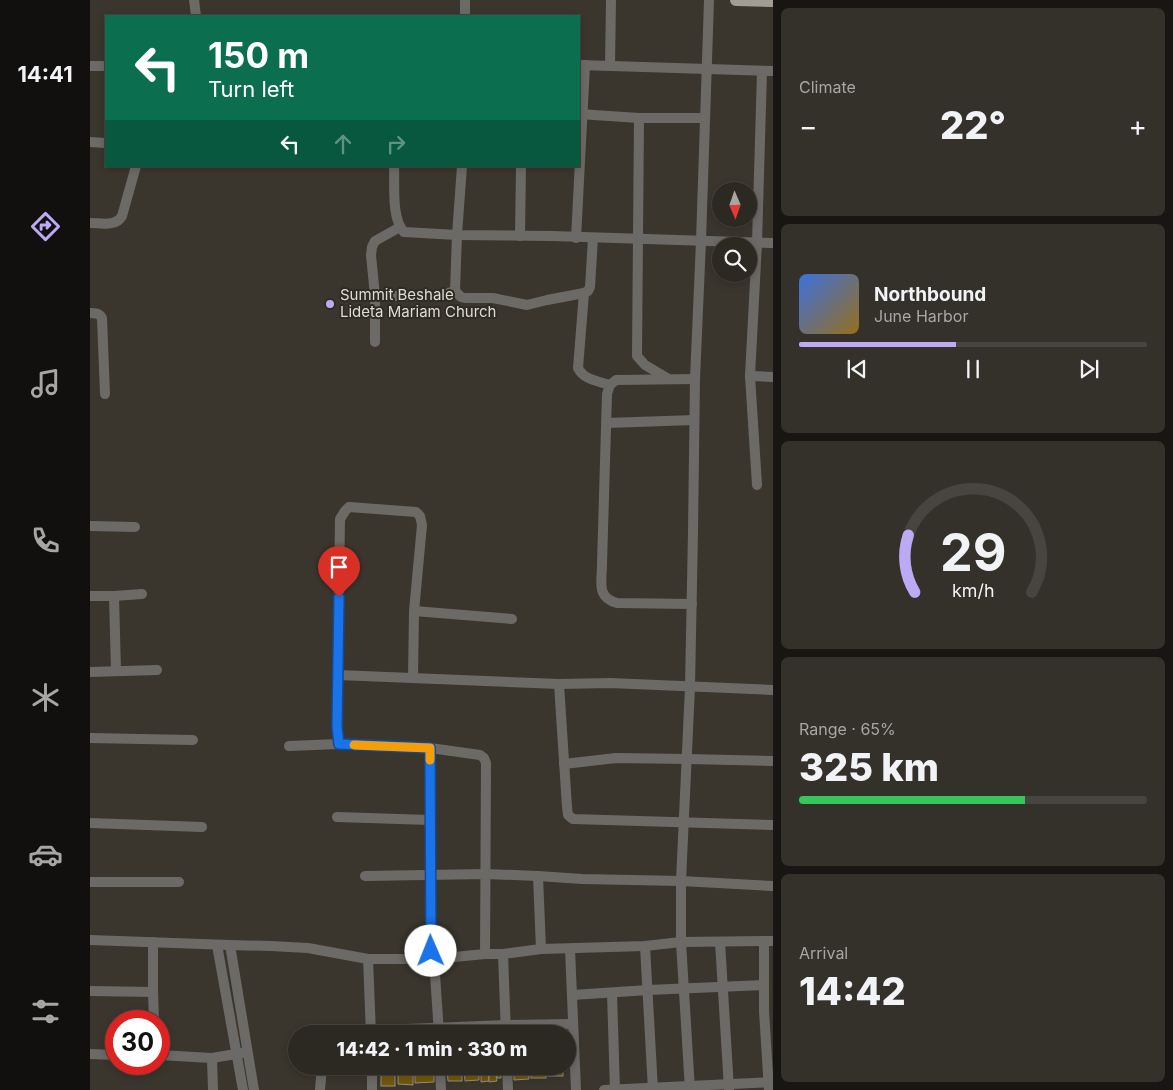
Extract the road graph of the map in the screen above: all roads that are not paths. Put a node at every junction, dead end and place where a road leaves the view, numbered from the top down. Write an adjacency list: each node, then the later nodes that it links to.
1 (194, 0): 7 (street)
2 (465, 0): 8 (street)
3 (611, 0): 12 (street)
4 (709, 0): 13 (street)
5 (736, 0): 6 (main road)
6 (773, 1)
7 (196, 15)
8 (465, 15)
9 (582, 65): 12 (street); 16 (street)
10 (90, 66): 11 (street)
11 (105, 66)
12 (610, 66): 13 (street)
13 (706, 68): 14 (street); 18 (street)
14 (762, 71): 15 (street); 34 (street)
15 (773, 71)
16 (580, 114): 17 (street)
17 (639, 118): 18 (street); 32 (street)
18 (705, 118): 33 (street)
19 (90, 142): 20 (street)
20 (105, 143)
21 (136, 167): 26 (street)
22 (394, 167): 27 (street)
23 (462, 167): 28 (street)
24 (521, 167): 29 (street)
25 (578, 167): 30 (street)
26 (90, 223)
27 (400, 227): 28 (street); 38 (street)
28 (457, 235): 29 (street); 36 (street)
29 (520, 236): 30 (street)
30 (576, 238): 31 (street)
31 (594, 238): 32 (street); 37 (street)
32 (638, 239): 33 (street); 43 (street)
33 (701, 240): 34 (street); 44 (street)
34 (758, 243): 35 (street); 41 (street)
35 (773, 243)
36 (455, 290): 37 (street); 38 (street)
37 (584, 293): 45 (street)
38 (375, 296): 40 (street)
39 (90, 313): 46 (street)
40 (375, 342)
41 (750, 376): 42 (street); 49 (street)
42 (773, 377)
43 (668, 379): 44 (street); 45 (street)
44 (695, 379): 47 (street)
45 (610, 385): 48 (street)
46 (105, 394)
47 (694, 420): 48 (street); 55 (street)
48 (607, 423): 55 (street)
49 (757, 485)
50 (90, 526): 51 (street)
51 (134, 527)
52 (142, 594): 54 (street)
53 (90, 596): 54 (street)
54 (114, 596): 59 (street)
55 (692, 604): 64 (street)
56 (414, 611): 57 (street); 61 (street); 62 (street)
57 (512, 619)
58 (157, 670): 59 (street)
59 (116, 671): 60 (street)
60 (90, 672)
61 (338, 675): 62 (street); 68 (street)
62 (413, 677): 63 (street)
63 (559, 684): 64 (street); 73 (street)
64 (690, 687): 65 (street); 71 (street)
65 (773, 690)
66 (90, 738): 67 (street)
67 (192, 740)
68 (339, 744): 69 (street); 70 (street)
69 (289, 746)
70 (430, 748): 75 (street); 80 (street)
71 (687, 759): 72 (street); 73 (street); 76 (street)
72 (773, 761)
73 (564, 764): 76 (street)
74 (337, 817): 75 (street)
75 (430, 820): 81 (street)
76 (684, 822): 78 (street); 84 (street)
77 (90, 824): 79 (street)
78 (773, 825)
79 (202, 827)
80 (486, 874): 81 (street); 83 (street); 98 (street)
81 (430, 875): 82 (street); 101 (street)
82 (365, 876)
83 (538, 876): 84 (street); 96 (street)
84 (680, 881): 87 (street); 91 (street)
85 (90, 882): 86 (street)
86 (179, 882)
87 (773, 886)
88 (90, 940): 90 (street)
89 (768, 941): 92 (street); 102 (street)
90 (153, 942): 93 (street); 107 (street)
91 (682, 942): 92 (street); 95 (street); 104 (street)
92 (720, 942): 103 (street)
93 (217, 945): 94 (street); 117 (street)
94 (230, 945): 100 (street); 117 (street)
95 (645, 946): 97 (street); 105 (street)
96 (541, 949): 97 (street); 99 (street)
97 (570, 949): 109 (street)
98 (485, 954): 99 (street); 101 (street)
99 (503, 954): 115 (street)
100 (368, 959): 101 (street); 113 (street)
101 (434, 959): 114 (street)
102 (764, 985): 103 (street); 111 (street)
103 (723, 987): 104 (street); 127 (street)
104 (684, 988): 105 (street); 128 (street)
105 (648, 990): 108 (street); 129 (street)
106 (90, 991): 107 (street)
107 (153, 992): 110 (street)
108 (612, 993): 109 (street); 139 (street)
109 (572, 995): 112 (street)
110 (154, 1010)
111 (769, 1011): 126 (street)
112 (573, 1024): 116 (street); 137 (street)
113 (371, 1025)
114 (439, 1025)
115 (506, 1025)
116 (560, 1025)
117 (242, 1053): 121 (street); 131 (street); 132 (street)
118 (90, 1054): 119 (street)
119 (105, 1055)
120 (170, 1056): 121 (street)
121 (212, 1058): 130 (street)
122 (321, 1075): 133 (street)
123 (372, 1075): 134 (street)
124 (440, 1075): 135 (street)
125 (507, 1075): 136 (street)
126 (770, 1085): 127 (street)
127 (729, 1087): 128 (street)
128 (690, 1088): 129 (street)
129 (653, 1089): 139 (street)
130 (212, 1090)
131 (243, 1090)
132 (254, 1090)
133 (320, 1090)
134 (372, 1090)
135 (441, 1090)
136 (508, 1090)
137 (576, 1090)
138 (604, 1090): 139 (street)
139 (615, 1090)

